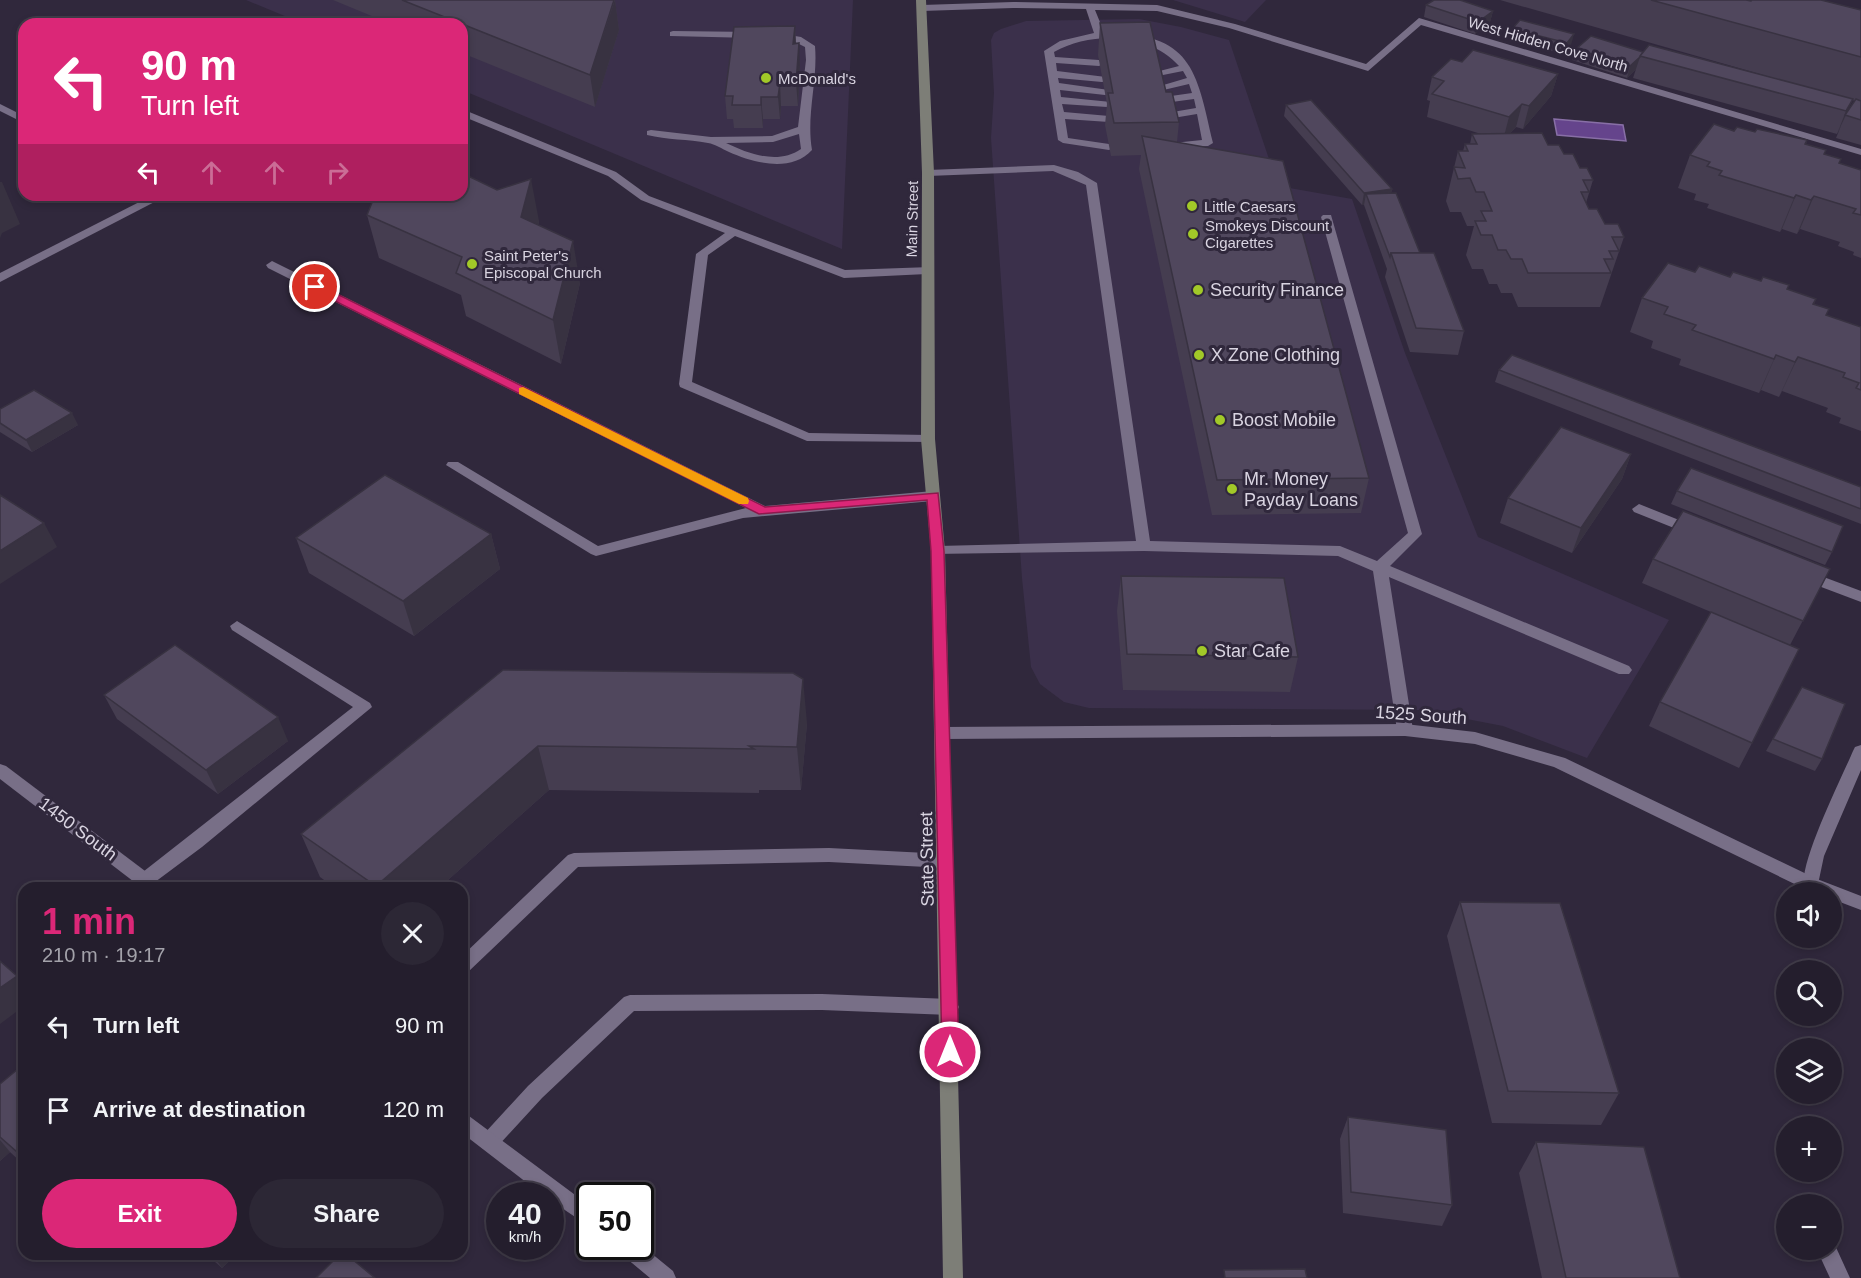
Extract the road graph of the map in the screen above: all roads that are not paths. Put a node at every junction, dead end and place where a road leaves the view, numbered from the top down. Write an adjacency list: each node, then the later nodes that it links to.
1 (922, 4): 3 (street, West Hidden Cove North); 35 (main road, Main Street)
2 (1156, 4): 3 (street, West Hidden Cove North); 34 (street, West Hidden Cove North)
3 (1089, 5): 5 (street)
4 (673, 34): 29 (street)
5 (1100, 36): 6 (street); 8 (street)
6 (1176, 54): 7 (street); 10 (street)
7 (1158, 58)
8 (1051, 60): 9 (street); 11 (street)
9 (1099, 63)
10 (1186, 67): 12 (street); 14 (street)
11 (1053, 74): 13 (street); 15 (street)
12 (1152, 76)
13 (1102, 79)
14 (1193, 80): 16 (street); 18 (street)
15 (1055, 86): 17 (street); 19 (street)
16 (1155, 89)
17 (1105, 92)
18 (1197, 95): 20 (street); 23 (street)
19 (1057, 100): 21 (street); 25 (street)
20 (1157, 101)
21 (1107, 104)
22 (0, 107): 26 (street)
23 (1200, 110): 27 (street); 32 (street)
24 (468, 114): 38 (street)
25 (1060, 115): 28 (street); 33 (street)
26 (18, 117)
27 (1161, 117)
28 (1109, 119)
29 (803, 129): 31 (street); 31 (street)
30 (651, 133): 31 (street)
31 (711, 140)
32 (1173, 146)
33 (1109, 147)
34 (1861, 152)
35 (928, 173): 40 (main road, Main Street); 48 (street)
36 (150, 201): 41 (street)
37 (1327, 217): 50 (street)
38 (734, 232): 40 (street); 42 (street)
39 (272, 265): 46 (street)
40 (927, 270): 42 (main road, Main Street)
41 (0, 278)
42 (928, 439): 44 (main road, State Street)
43 (453, 465): 46 (street)
44 (933, 496): 46 (street); 49 (main road, State Street)
45 (1639, 509): 47 (street)
46 (763, 511)
47 (1706, 535)
48 (1144, 546): 49 (street); 50 (street)
49 (938, 551): 56 (main road, State Street)
50 (1380, 567): 54 (street); 55 (street)
51 (1794, 571): 52 (street)
52 (1861, 597)
53 (237, 626): 61 (street)
54 (1624, 670)
55 (1405, 730): 56 (street, 1525 South); 62 (street, 1525 South)
56 (943, 733): 59 (main road, State Street)
57 (1861, 752): 63 (street)
58 (0, 770): 60 (street, 1450 South)
59 (946, 861): 66 (street); 67 (main road, State Street)
60 (147, 882)
61 (152, 882)
62 (1806, 882)
63 (1810, 882)
64 (1842, 896): 65 (street, 1525 South)
65 (1861, 903)
66 (468, 961)
67 (950, 1007): 69 (street); 74 (main road, State Street)
68 (468, 1126): 69 (street)
69 (489, 1142): 70 (street)
70 (576, 1207)
71 (644, 1260): 73 (street)
72 (1832, 1260): 75 (street)
73 (666, 1278)
74 (952, 1278)
75 (1840, 1278)

